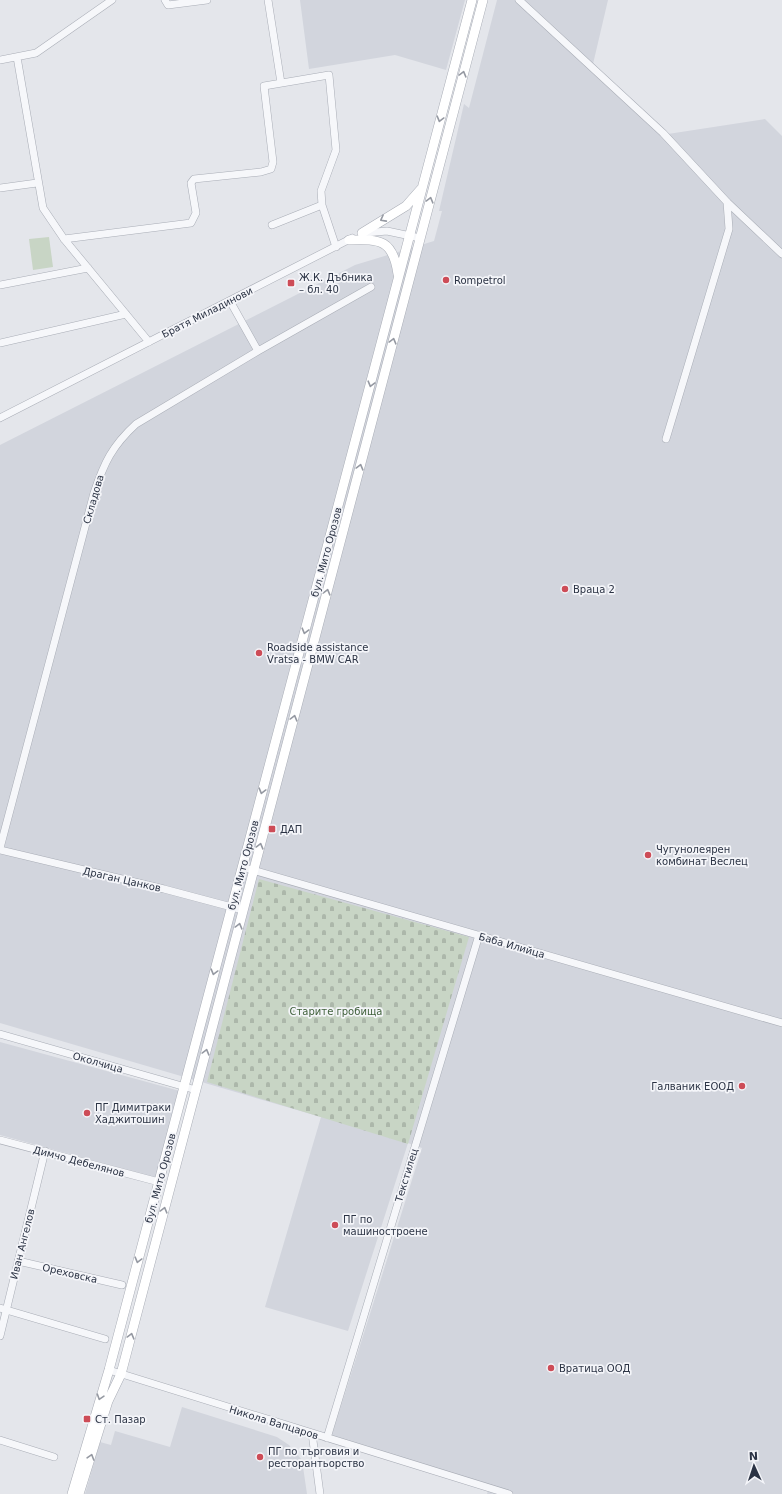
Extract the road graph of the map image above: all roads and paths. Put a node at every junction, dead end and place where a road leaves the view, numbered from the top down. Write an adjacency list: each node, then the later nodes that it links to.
1 (112, 0): 8 (street)
2 (165, 0): 3 (street)
3 (207, 0)
4 (268, 0): 10 (street)
5 (472, 0): 12 (main road, бул. Мито Орозов, one-way to 12)
6 (483, 0): 19 (main road, бул. Мито Орозов, one-way to 6)
7 (519, 0): 14 (street)
8 (17, 57): 9 (street); 11 (street)
9 (0, 60)
10 (281, 83): 15 (street); 20 (street)
11 (37, 183): 13 (street); 20 (street)
12 (423, 186): 17 (main road, one-way to 17); 18 (main road, бул. Мито Орозов)
13 (0, 188)
14 (727, 202): 23 (street); 34 (street)
15 (322, 205): 16 (street); 22 (street)
16 (272, 224)
17 (362, 233): 18 (street, Братя Миладинови); 21 (street, Братя Миладинови)
18 (410, 235): 19 (street, Братя Миладинови); 25 (main road, бул. Мито Орозов)
19 (420, 238): 37 (main road, бул. Мито Орозов, one-way to 19)
20 (64, 239): 24 (street)
21 (350, 240): 22 (street, Братя Миладинови); 25 (main road)
22 (336, 247): 28 (street, Братя Миладинови)
23 (782, 254)
24 (88, 268): 26 (street); 29 (street)
25 (398, 279): 36 (main road, бул. Мито Орозов, one-way to 36)
26 (0, 285)
27 (372, 287): 32 (street, Складова)
28 (230, 301): 30 (street, Братя Миладинови); 32 (street)
29 (126, 314): 30 (street); 31 (street)
30 (149, 342): 33 (street, Братя Миладинови)
31 (0, 343)
32 (258, 351): 35 (street, Складова)
33 (0, 418)
34 (666, 439)
35 (0, 849): 38 (street, Драган Цанков)
36 (242, 867): 37 (street, Баба Илийца); 38 (main road, бул. Мито Орозов)
37 (254, 870): 39 (main road, бул. Мито Орозов); 40 (street, Баба Илийца)
38 (232, 907): 39 (street, Драган Цанков); 43 (main road, бул. Мито Орозов, one-way to 43)
39 (243, 910): 44 (main road, бул. Мито Орозов, one-way to 39)
40 (478, 935): 41 (street, Баба Илийца); 56 (street, Текстилец)
41 (782, 1023)
42 (0, 1034): 43 (street, Околчица)
43 (184, 1086): 44 (street, Околчица); 47 (main road, бул. Мито Орозов)
44 (196, 1090): 54 (main road, бул. Мито Орозов, one-way to 44)
45 (0, 1140): 46 (street, Димчо Дебелянов)
46 (45, 1151): 47 (street, Димчо Дебелянов); 48 (street, Иван Ангелов)
47 (159, 1182): 53 (main road, бул. Мито Орозов, one-way to 53)
48 (18, 1261): 49 (street, Ореховска); 50 (street, Иван Ангелов)
49 (122, 1285)
50 (3, 1309): 51 (street, Иван Ангелов); 52 (street)
51 (0, 1336)
52 (105, 1339)
53 (109, 1370): 54 (street, Никола Вапцаров); 59 (main road, бул. Мито Орозов, one-way to 59)
54 (121, 1374): 55 (street, Никола Вапцаров); 60 (main road, бул. Мито Орозов, one-way to 54)
55 (312, 1433): 56 (street, Никола Вапцаров); 61 (street)
56 (327, 1438): 62 (street, Никола Вапцаров)
57 (0, 1440): 58 (street)
58 (54, 1457)
59 (72, 1494)
60 (80, 1494)
61 (320, 1494)
62 (509, 1494)

